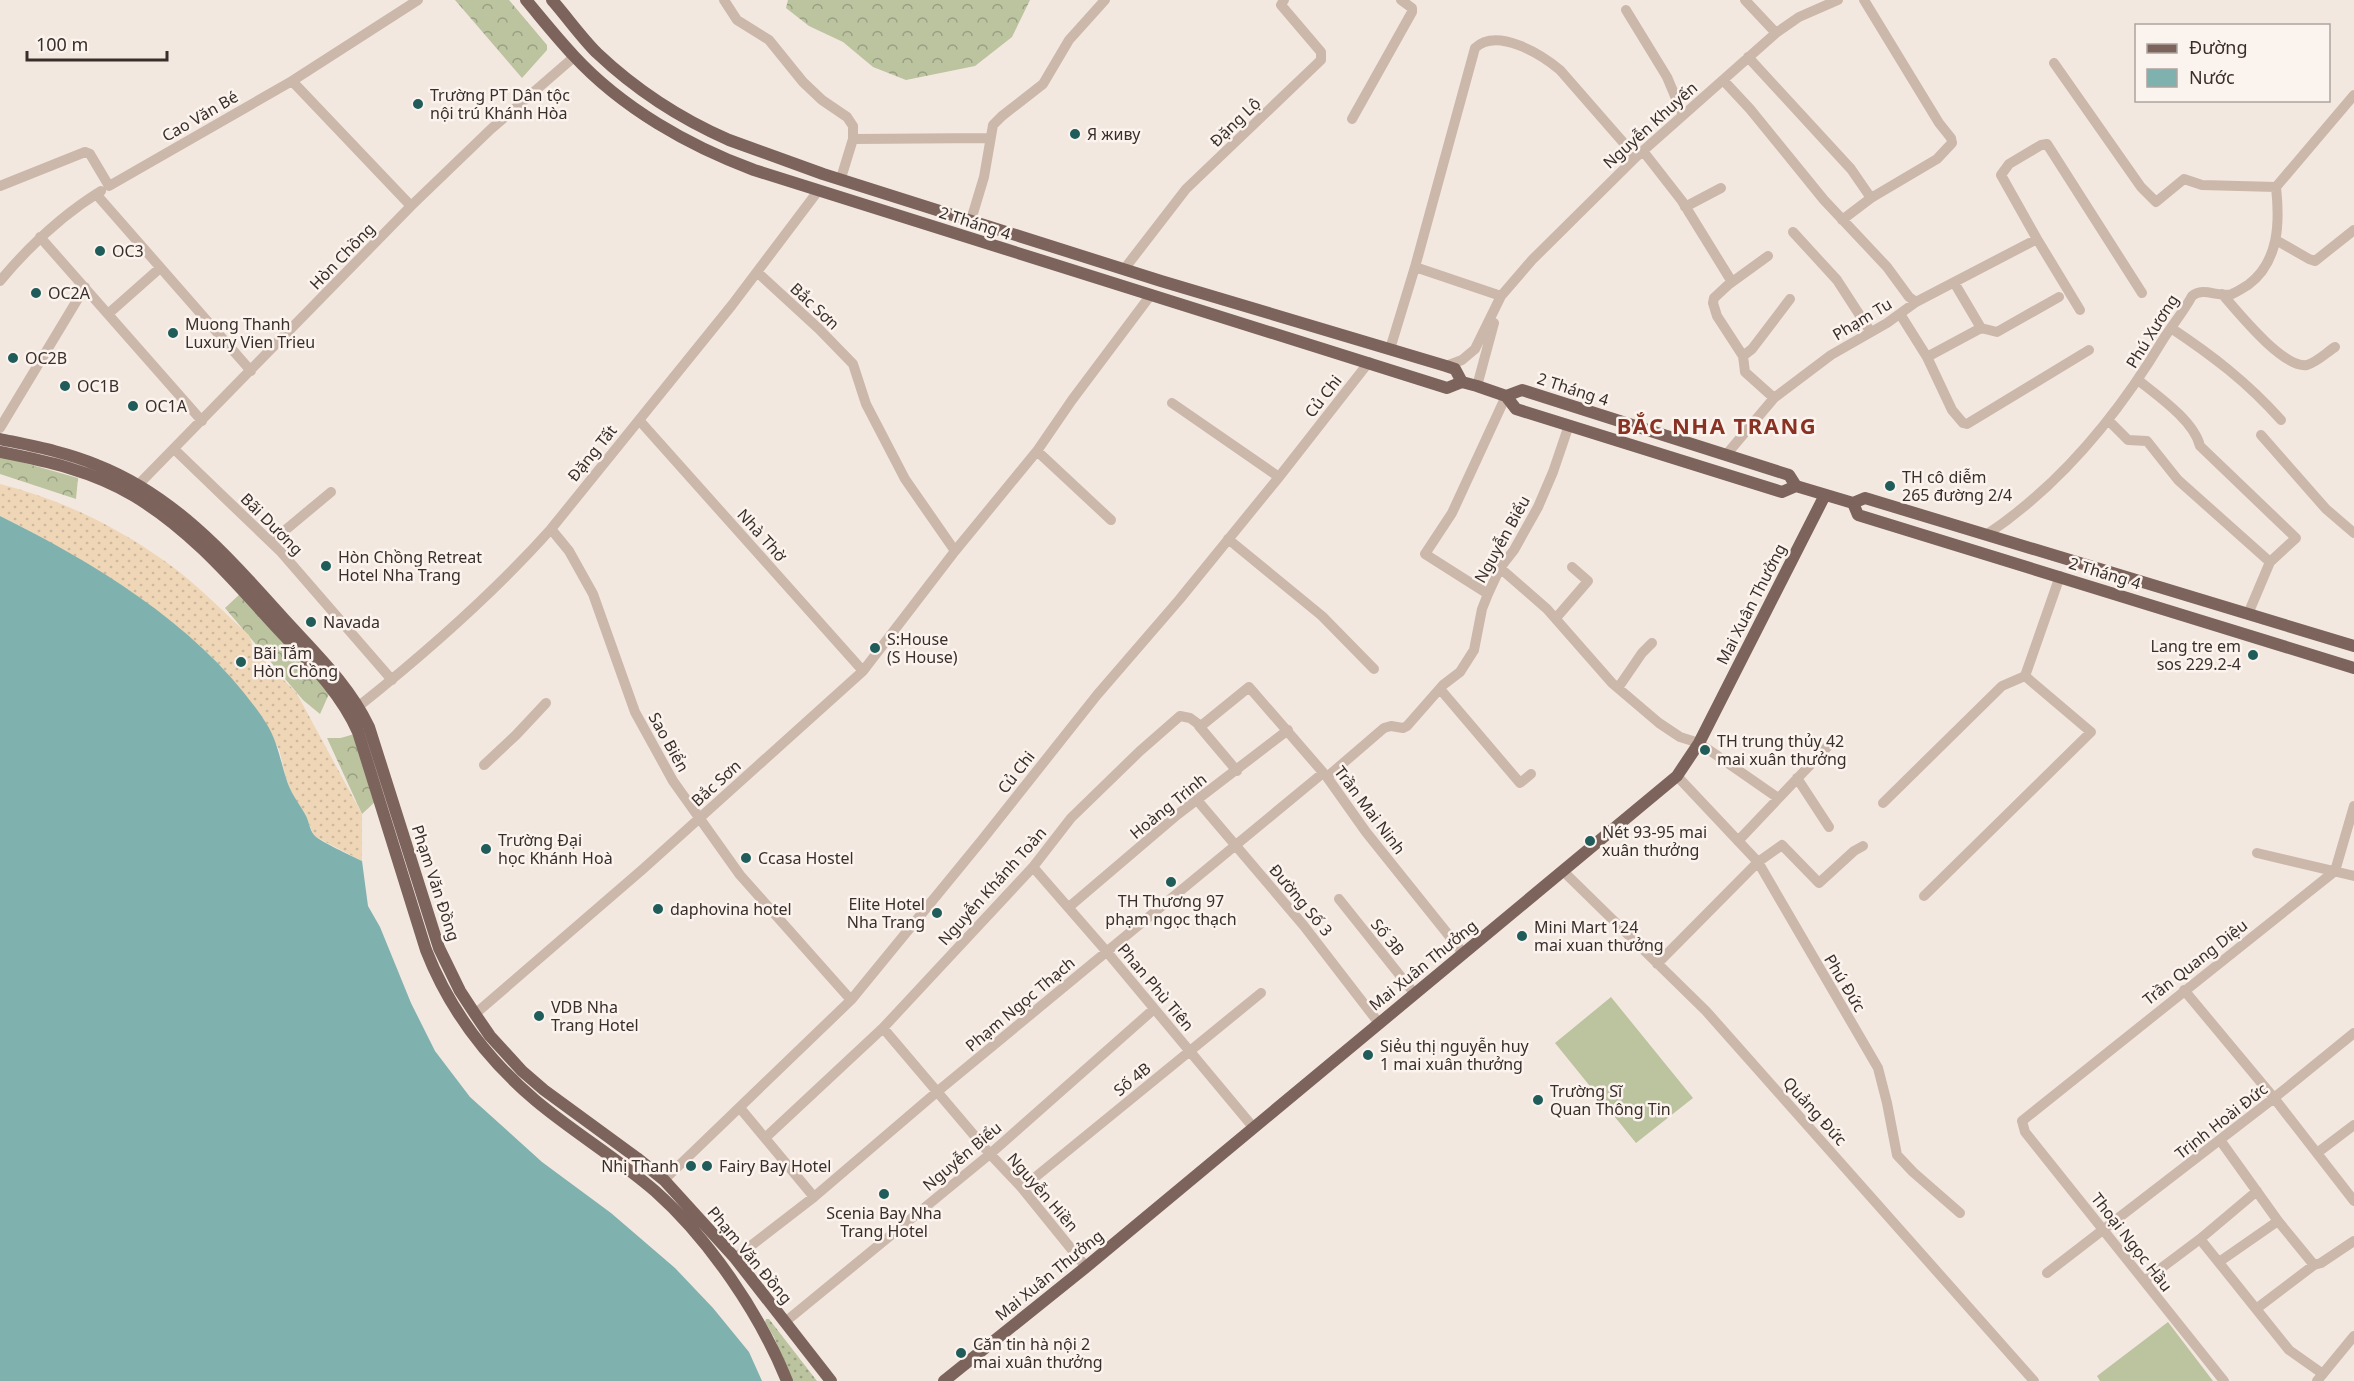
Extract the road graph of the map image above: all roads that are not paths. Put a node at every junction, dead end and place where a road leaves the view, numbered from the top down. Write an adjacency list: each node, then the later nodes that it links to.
1 (418, 0): 18 (street, Cao Văn Bé)
2 (526, 0): 14 (main road, 2 Tháng 4)
3 (552, 0): 13 (main road, 2 Tháng 4)
4 (724, 0): 23 (street)
5 (1105, 0): 22 (street)
6 (1284, 0): 46 (street, Đặng Lộ)
7 (1401, 0): 21 (street)
8 (1745, 0): 12 (street)
9 (1838, 0): 12 (street, Nguyễn Khuyến)
10 (1864, 0): 33 (street)
11 (1626, 10): 20 (street)
12 (1776, 33): 15 (street, Nguyễn Khuyến)
13 (596, 52): 14 (main road); 25 (main road, 2 Tháng 4)
14 (574, 57): 31 (main road, 2 Tháng 4); 34 (street, Hòn Chồng)
15 (1748, 57): 17 (street, Nguyễn Khuyến); 33 (street)
16 (2054, 63): 29 (street)
17 (1723, 80): 20 (street, Nguyễn Khuyến); 37 (street)
18 (292, 81): 28 (street, Cao Văn Bé); 34 (street)
19 (2354, 95): 29 (street)
20 (1683, 115): 24 (street, Nguyễn Khuyến)
21 (1352, 119)
22 (990, 138): 23 (street); 36 (street)
23 (853, 139): 26 (street)
24 (1640, 154): 35 (street); 44 (street); 56 (street, Nguyễn Khuyến)
25 (823, 174): 26 (main road, 2 Tháng 4); 31 (main road)
26 (841, 178): 36 (main road, 2 Tháng 4)
27 (0, 186): 28 (street)
28 (109, 186): 32 (street, Cao Văn Bé)
29 (2277, 187): 42 (street, Phú Xương)
30 (1721, 188): 35 (street)
31 (818, 191): 47 (street, Đặng Tất); 55 (main road, 2 Tháng 4)
32 (96, 194): 40 (street, Cao Văn Bé); 45 (street)
33 (1871, 198): 37 (street)
34 (411, 206): 73 (street, Hòn Chồng)
35 (1685, 207): 50 (street)
36 (971, 220): 46 (main road, 2 Tháng 4)
37 (1842, 220): 59 (street)
38 (2354, 230): 42 (street)
39 (1793, 232): 65 (street)
40 (40, 237): 48 (street, Cao Văn Bé); 52 (street)
41 (2037, 239): 51 (street, Phạm Tu); 53 (street); 60 (street)
42 (2276, 240): 54 (street, Phú Xương)
43 (1768, 255): 50 (street)
44 (1416, 267): 56 (street); 67 (street)
45 (160, 268): 61 (street); 73 (street)
46 (1125, 268): 49 (main road, 2 Tháng 4)
47 (757, 272): 80 (street, Đặng Tất); 104 (street, Bắc Sơn)
48 (0, 280)
49 (1161, 281): 55 (main road); 67 (main road, 2 Tháng 4)
50 (1732, 282): 69 (street)
51 (1955, 284): 59 (street, Phạm Tu); 63 (street)
52 (85, 287): 61 (street); 85 (street)
53 (2142, 292)
54 (2222, 294): 64 (street, Phú Xương); 66 (street)
55 (1150, 296): 71 (main road, 2 Tháng 4); 89 (street, Bắc Sơn)
56 (1501, 296): 72 (street, Nguyễn Khuyến); 76 (street, Nguyễn Khuyến)
57 (2059, 297): 63 (street)
58 (1790, 299): 69 (street)
59 (1916, 302): 62 (street, Phạm Tu)
60 (2080, 310)
61 (108, 314): 83 (street)
62 (1900, 314): 65 (street, Phạm Tu); 70 (street)
63 (1981, 328): 70 (street)
64 (2171, 328): 74 (street, Phú Xương); 82 (street)
65 (1870, 331): 78 (street, Phạm Tu)
66 (2335, 347)
67 (1390, 349): 72 (main road, 2 Tháng 4)
68 (2089, 350): 70 (street)
69 (1743, 356): 78 (street)
70 (1927, 357)
71 (1369, 362): 75 (main road, 2 Tháng 4); 92 (street, Củ Chi)
72 (1446, 366): 75 (main road, 2 Tháng 4)
73 (250, 371): 83 (street, Hòn Chồng)
74 (2138, 380): 81 (street, Phú Xương); 105 (street)
75 (1462, 382): 76 (main road, 2 Tháng 4)
76 (1477, 386): 77 (main road, 2 Tháng 4)
77 (1506, 396): 84 (main road, 2 Tháng 4); 91 (main road, 2 Tháng 4); 109 (street)
78 (1774, 398): 91 (street, Phạm Tu)
79 (1172, 403): 92 (street)
80 (639, 420): 99 (street, Đặng Tất); 116 (street, Nhà Thờ)
81 (2108, 420): 101 (street, Phú Xương); 105 (street)
82 (2281, 420)
83 (202, 421): 88 (street, Hòn Chồng)
84 (1569, 424): 93 (main road, 2 Tháng 4); 107 (street, Nguyễn Biểu)
85 (0, 428)
86 (2261, 435): 100 (street)
87 (0, 439): 94 (main road, Phạm Văn Đồng)
88 (174, 449): 94 (street, Hòn Chồng); 103 (street, Bãi Dương)
89 (1037, 451): 98 (street); 104 (street, Bắc Sơn)
90 (0, 452): 94 (main road, Phạm Văn Đồng)
91 (1726, 455): 93 (main road, 2 Tháng 4)
92 (1279, 477): 102 (street, Củ Chi)
93 (1796, 486): 96 (main road, 2 Tháng 4)
94 (136, 490): 122 (main road, Phạm Văn Đồng)
95 (331, 492): 103 (street)
96 (1825, 495): 97 (main road, 2 Tháng 4); 125 (main road, Mai Xuân Thưởng)
97 (1853, 503): 101 (main road, 2 Tháng 4); 108 (main road, 2 Tháng 4)
98 (1111, 519)
99 (550, 529): 118 (street, Đặng Tất); 137 (street, Sao Biển)
100 (2354, 533)
101 (1986, 535): 110 (main road, 2 Tháng 4)
102 (1228, 539): 115 (street); 157 (street, Củ Chi)
103 (271, 542): 118 (street, Bãi Dương)
104 (955, 551): 116 (street, Bắc Sơn)
105 (2270, 562): 110 (street)
106 (1572, 567): 111 (street)
107 (1500, 568): 109 (street, Nguyễn Biểu); 111 (street)
108 (2060, 576): 114 (main road, 2 Tháng 4); 117 (street)
109 (1488, 594): 119 (street, Nguyễn Biểu)
110 (2248, 614): 113 (main road, 2 Tháng 4)
111 (1556, 618): 120 (street)
112 (1652, 643): 120 (street)
113 (2354, 646)
114 (2354, 668)
115 (1374, 669)
116 (862, 671): 137 (street, Bắc Sơn)
117 (2025, 676): 135 (street); 148 (street)
118 (392, 680): 122 (street, Đặng Tất)
119 (1440, 688): 129 (street); 130 (street, Nguyễn Biểu)
120 (1618, 688): 125 (street)
121 (546, 703): 127 (street)
122 (354, 709): 159 (main road, Phạm Văn Đồng); 161 (main road, Phạm Văn Đồng)
123 (1200, 726): 124 (street, Trần Mai Ninh); 128 (street); 144 (street, Nguyễn Khánh Toàn)
124 (1288, 730): 128 (street, Hoàng Trinh); 130 (street, Trần Mai Ninh)
125 (1699, 743): 131 (main road, Mai Xuân Thưởng); 133 (street)
126 (1829, 745): 132 (street)
127 (484, 765)
128 (1237, 771): 134 (street, Hoàng Trinh)
129 (1531, 774)
130 (1325, 775): 141 (street, Phạm Ngọc Thạch); 152 (street, Trần Mai Ninh)
131 (1677, 776): 139 (street, Phú Đức); 146 (main road, Mai Xuân Thưởng)
132 (1797, 778): 133 (street); 138 (street)
133 (1778, 798): 139 (street)
134 (1197, 800): 141 (street, Đường Số 3); 150 (street, Hoàng Trinh)
135 (1883, 803)
136 (2354, 806): 145 (street)
137 (700, 817): 157 (street, Sao Biển); 159 (street, Bắc Sơn)
138 (1829, 827)
139 (1738, 841): 143 (street, Phú Đức)
140 (1863, 846): 143 (street)
141 (1236, 847): 151 (street, Phạm Ngọc Thạch); 160 (street, Đường Số 3)
142 (2257, 853): 145 (street)
143 (1758, 862): 153 (street); 181 (street, Phú Đức)
144 (1033, 867): 150 (street, Phan Phù Tiên); 162 (street, Nguyễn Khánh Toàn)
145 (2335, 871): 147 (street); 154 (street, Trần Quang Diệu)
146 (1564, 872): 152 (main road, Mai Xuân Thưởng); 153 (street, Quảng Đức)
147 (2354, 876)
148 (1924, 896)
149 (1339, 899): 156 (street, Số 3B)
150 (1069, 907): 151 (street, Phan Phù Tiên)
151 (1107, 951): 158 (street, Phan Phù Tiên); 165 (street, Phạm Ngọc Thạch)
152 (1463, 953): 156 (main road, Mai Xuân Thưởng)
153 (1657, 963): 199 (street, Quảng Đức)
154 (2184, 990): 166 (street); 168 (street, Trần Quang Diệu)
155 (1261, 993): 164 (street, Số 4B)
156 (1414, 993): 160 (main road, Mai Xuân Thưởng)
157 (851, 1000): 167 (street, Củ Chi)
158 (1154, 1009): 164 (street, Phan Phù Tiên); 174 (street, Nguyễn Biểu)
159 (475, 1014): 161 (main road); 175 (main road, Phạm Văn Đồng)
160 (1378, 1022): 170 (main road, Mai Xuân Thưởng)
161 (465, 1023): 177 (main road, Phạm Văn Đồng)
162 (883, 1028): 165 (street, Nguyễn Hiền); 171 (street, Nguyễn Khánh Toàn)
163 (2354, 1033): 166 (street, Trịnh Hoài Đức)
164 (1190, 1052): 170 (street, Phan Phù Tiên); 176 (street, Số 4B)
165 (938, 1091): 174 (street, Nguyễn Hiền); 179 (street, Phạm Ngọc Thạch)
166 (2274, 1098): 172 (street, Trịnh Hoài Đức); 173 (street)
167 (740, 1108): 171 (street); 175 (street, Củ Chi)
168 (2023, 1120): 183 (street, Thoại Ngọc Hầu)
169 (2354, 1125): 173 (street)
170 (1253, 1127): 189 (main road, Mai Xuân Thưởng)
171 (765, 1138): 179 (street)
172 (2220, 1140): 178 (street); 183 (street, Trịnh Hoài Đức)
173 (2317, 1153): 180 (street)
174 (990, 1154): 176 (street, Nguyễn Hiền); 193 (street, Nguyễn Biểu)
175 (664, 1180): 177 (main road); 186 (main road, Phạm Văn Đồng)
176 (1023, 1188): 189 (street, Nguyễn Hiền)
177 (654, 1191): 196 (main road, Phạm Văn Đồng)
178 (2257, 1191): 182 (street); 184 (street)
179 (814, 1197): 186 (street, Phạm Ngọc Thạch)
180 (2354, 1202)
181 (1960, 1213)
182 (2278, 1221): 187 (street); 188 (street)
183 (2104, 1230): 190 (street, Trịnh Hoài Đức); 191 (street, Thoại Ngọc Hầu)
184 (2200, 1239): 187 (street); 191 (street)
185 (2354, 1241): 188 (street)
186 (735, 1258): 193 (main road, Phạm Văn Đồng)
187 (2219, 1262): 192 (street)
188 (2314, 1265): 192 (street)
189 (1086, 1267): 198 (main road, Mai Xuân Thưởng)
190 (2047, 1273)
191 (2144, 1281): 200 (street, Thoại Ngọc Hầu)
192 (2256, 1309): 195 (street)
193 (785, 1322): 197 (main road, Phạm Văn Đồng)
194 (2354, 1336): 195 (street)
195 (2320, 1378)
196 (787, 1381)
197 (831, 1381)
198 (944, 1381)
199 (2034, 1381)
200 (2224, 1381)

